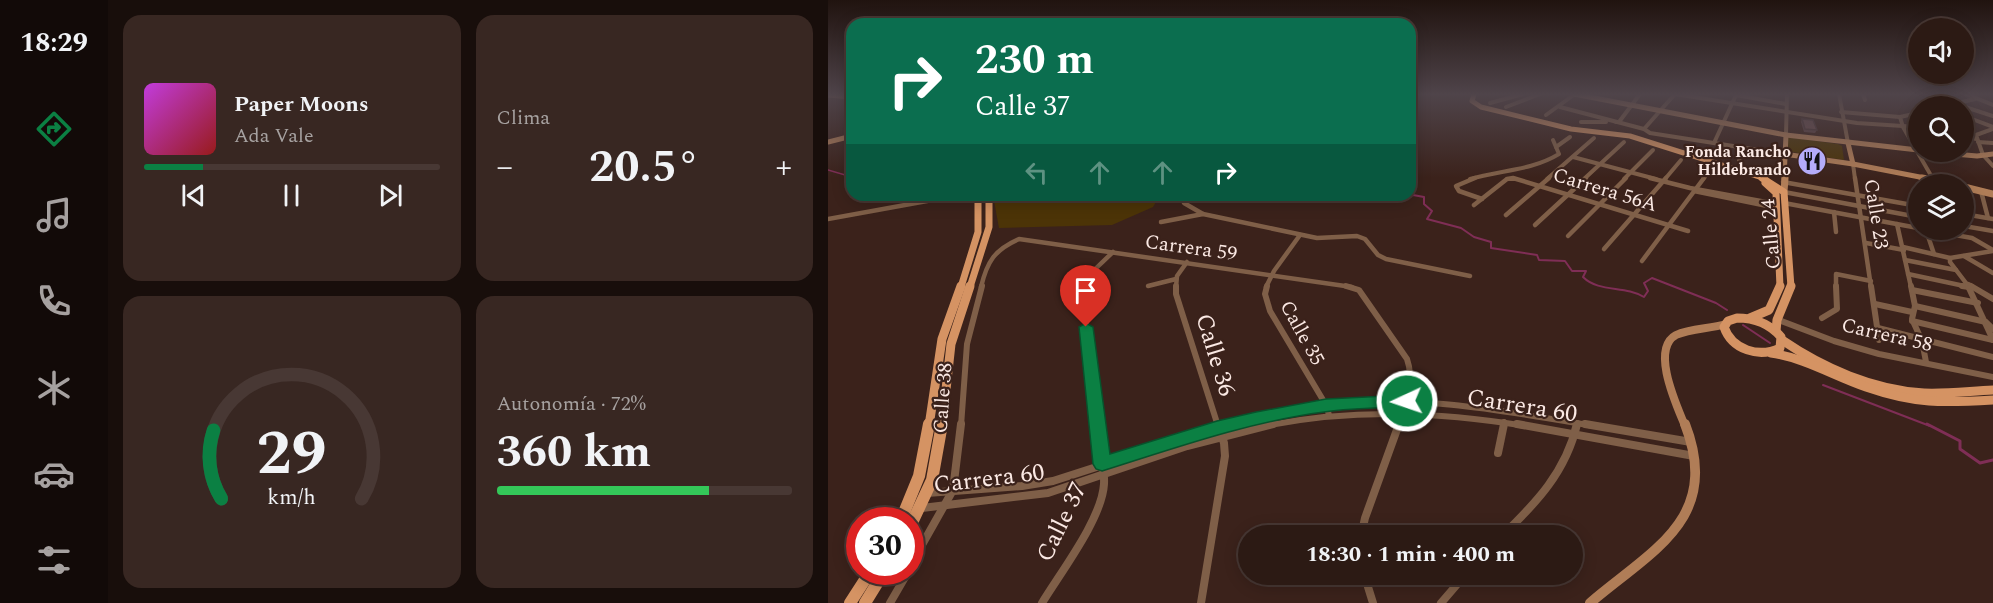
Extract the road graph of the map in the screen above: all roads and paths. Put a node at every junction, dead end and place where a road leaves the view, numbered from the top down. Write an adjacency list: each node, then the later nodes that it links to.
1 (1535, 122): 69 (main road, Calle 24)
2 (1543, 122): 51 (main road)
3 (1618, 122): 13 (street)
4 (1650, 122): 13 (street)
5 (1722, 122): 15 (street); 26 (street)
6 (1786, 122): 15 (street, Calle 24)
7 (1843, 122): 27 (street, Calle 23)
8 (1854, 122): 11 (street)
9 (1902, 122): 11 (street)
10 (1977, 122): 14 (street)
11 (1903, 127): 12 (street); 16 (street)
12 (1908, 127)
13 (1644, 129): 26 (street)
14 (1992, 129): 21 (street)
15 (1786, 135): 27 (street); 34 (street, Calle 24)
16 (1908, 135)
17 (1570, 137): 30 (street)
18 (846, 138): 23 (street)
19 (1594, 138): 38 (street)
20 (1974, 139): 21 (street)
21 (1977, 139): 28 (street); 37 (street)
22 (1553, 140): 30 (street)
23 (828, 142)
24 (846, 142): 29 (street)
25 (1624, 142): 43 (street)
26 (1714, 142): 31 (street)
27 (1848, 143): 32 (street); 42 (street, Calle 23)
28 (1993, 143)
29 (828, 147)
30 (1556, 147): 46 (street)
31 (1742, 147): 34 (street); 41 (street)
32 (1908, 149)
33 (1653, 150): 47 (street)
34 (1784, 154): 42 (street); 52 (street, Calle 24)
35 (1974, 154): 37 (street)
36 (1993, 154): 37 (street)
37 (1983, 155): 39 (street); 44 (street)
38 (1573, 157): 43 (street); 53 (street)
39 (1993, 159)
40 (1681, 160): 50 (street)
41 (1739, 161)
42 (1853, 164): 48 (street); 60 (street, Calle 23)
43 (1601, 165): 47 (street); 59 (street)
44 (1993, 166)
45 (1710, 170): 54 (street)
46 (1514, 171): 49 (street); 62 (street)
47 (1631, 172): 50 (street); 67 (street)
48 (1908, 174)
49 (1520, 180): 53 (street, Carrera 56A); 62 (street, Carrera 56A)
50 (1662, 181): 54 (street); 76 (street)
51 (1772, 182): 52 (street); 57 (main road)
52 (1783, 182): 57 (street, Calle 24); 60 (street)
53 (1539, 186): 59 (street, Carrera 56A); 75 (street)
54 (1693, 189): 69 (street); 85 (street)
55 (1974, 189): 56 (street)
56 (1981, 191): 58 (street); 81 (street)
57 (1784, 192): 61 (street); 69 (main road, Calle 24)
58 (1993, 194)
59 (1569, 195): 67 (street, Carrera 56A); 84 (street)
60 (1858, 196): 70 (street); 71 (street, Calle 23)
61 (1812, 197): 71 (street); 72 (street)
62 (1482, 199): 68 (street)
63 (927, 201): 80 (street)
64 (978, 201): 159 (main road, Calle 38)
65 (989, 201): 157 (main road, Calle 38)
66 (1186, 201): 74 (street)
67 (1599, 204): 76 (street, Carrera 56A); 92 (street)
68 (1474, 205)
69 (1779, 205): 72 (street); 121 (main road, Calle 24); 123 (main road, Calle 24)
70 (1908, 205)
71 (1859, 206): 77 (street); 79 (street, Calle 23)
72 (1814, 208): 73 (street)
73 (1834, 212): 79 (street); 90 (street)
74 (1203, 214): 82 (street); 91 (street)
75 (1506, 215)
76 (1633, 215): 85 (street, Carrera 56A); 97 (street)
77 (1908, 215)
78 (1974, 216): 81 (street)
79 (1861, 217): 83 (street); 96 (street, Calle 23)
80 (828, 219)
81 (1991, 219)
82 (1161, 222)
83 (1897, 224): 86 (street); 98 (street)
84 (1535, 225)
85 (1668, 225): 88 (street, Carrera 56A); 105 (street)
86 (1908, 226)
87 (1974, 228): 89 (street)
88 (1688, 231)
89 (1993, 231)
90 (1836, 232)
91 (1300, 235): 109 (street, Calle 35); 111 (street)
92 (1568, 236)
93 (1018, 239): 100 (street, Carrera 59); 156 (street, Calle 38)
94 (1974, 239): 99 (street)
95 (1930, 240): 101 (street)
96 (1866, 243): 98 (street); 113 (street, Calle 23)
97 (1604, 249)
98 (1903, 249): 101 (street); 104 (street)
99 (1993, 251): 102 (street)
100 (1113, 252): 106 (street, Carrera 59); 154 (street, Calle 37)
101 (1934, 254): 103 (street)
102 (1964, 256): 103 (street); 108 (street)
103 (1950, 258): 107 (street)
104 (1905, 260): 107 (street); 110 (street)
105 (1642, 261)
106 (1187, 262): 109 (street, Carrera 59); 112 (street)
107 (1956, 270): 114 (street)
108 (1993, 273)
109 (1273, 274): 142 (street, Carrera 59); 143 (street, Calle 35)
110 (1908, 274): 114 (street); 116 (street)
111 (1470, 276)
112 (1176, 279): 115 (street); 148 (street, Calle 36)
113 (1871, 281): 119 (street, Calle 23); 122 (street)
114 (1968, 285): 117 (street); 118 (street)
115 (1148, 286)
116 (1912, 290): 118 (street); 120 (street)
117 (1993, 299)
118 (1978, 303): 125 (street)
119 (1875, 304): 120 (street); 127 (street, Calle 23)
120 (1913, 309): 124 (street); 125 (street)
121 (1750, 318): 126 (main road); 129 (main road)
122 (1822, 318)
123 (1776, 319): 129 (main road, Calle 24); 138 (street, Carrera 58)
124 (1912, 321): 132 (street); 135 (street)
125 (1986, 322): 128 (street); 135 (street)
126 (1725, 324): 130 (street); 131 (main road)
127 (1878, 328): 132 (street); 134 (street, Calle 23)
128 (1993, 329)
129 (1776, 331): 133 (main road)
130 (1694, 332): 131 (street); 151 (street)
131 (1728, 338): 136 (main road)
132 (1922, 339): 137 (street); 138 (street)
133 (1782, 340): 136 (main road); 140 (main road)
134 (1879, 340)
135 (1993, 340)
136 (1771, 352): 141 (main road)
137 (1993, 357)
138 (1926, 362): 139 (street, Carrera 58)
139 (1993, 377)
140 (1993, 390)
141 (1993, 400)
142 (1407, 401): 143 (street, Carrera 60); 144 (street); 147 (street, Carrera 60)
143 (1326, 405): 145 (street, Calle 35); 148 (street, Carrera 60)
144 (1403, 412): 145 (street, Carrera 60); 146 (street, Carrera 60); 162 (street)
145 (1329, 415): 150 (street, Carrera 60)
146 (1504, 422): 149 (street, Carrera 60); 152 (street)
147 (1577, 424): 149 (street); 151 (street, Carrera 60)
148 (1217, 427): 150 (street, Calle 36); 154 (street, Carrera 60)
149 (1575, 434): 153 (street, Carrera 60); 163 (street)
150 (1221, 435): 155 (street, Carrera 60); 174 (street, Calle 36)
151 (1692, 442): 153 (street)
152 (1498, 453)
153 (1696, 457): 177 (street)
154 (1102, 464): 155 (street, Calle 37); 156 (street, Carrera 60)
155 (1103, 475): 158 (street, Carrera 60); 173 (street, Calle 37)
156 (953, 490): 157 (street, Carrera 60); 158 (street, Calle 38)
157 (927, 493): 160 (main road, Calle 38)
158 (947, 502): 161 (street, Carrera 60); 164 (street, Calle 38)
159 (908, 507)
160 (920, 507)
161 (924, 507)
162 (1363, 525)
163 (1513, 525)
164 (924, 542)
165 (862, 585): 170 (main road)
166 (876, 585): 171 (main road)
167 (900, 585): 172 (street)
168 (1367, 585): 175 (street)
169 (1457, 585): 176 (street)
170 (850, 603)
171 (865, 603)
172 (890, 603)
173 (1042, 603)
174 (1201, 603)
175 (1373, 603)
176 (1441, 603)
177 (1590, 603)

